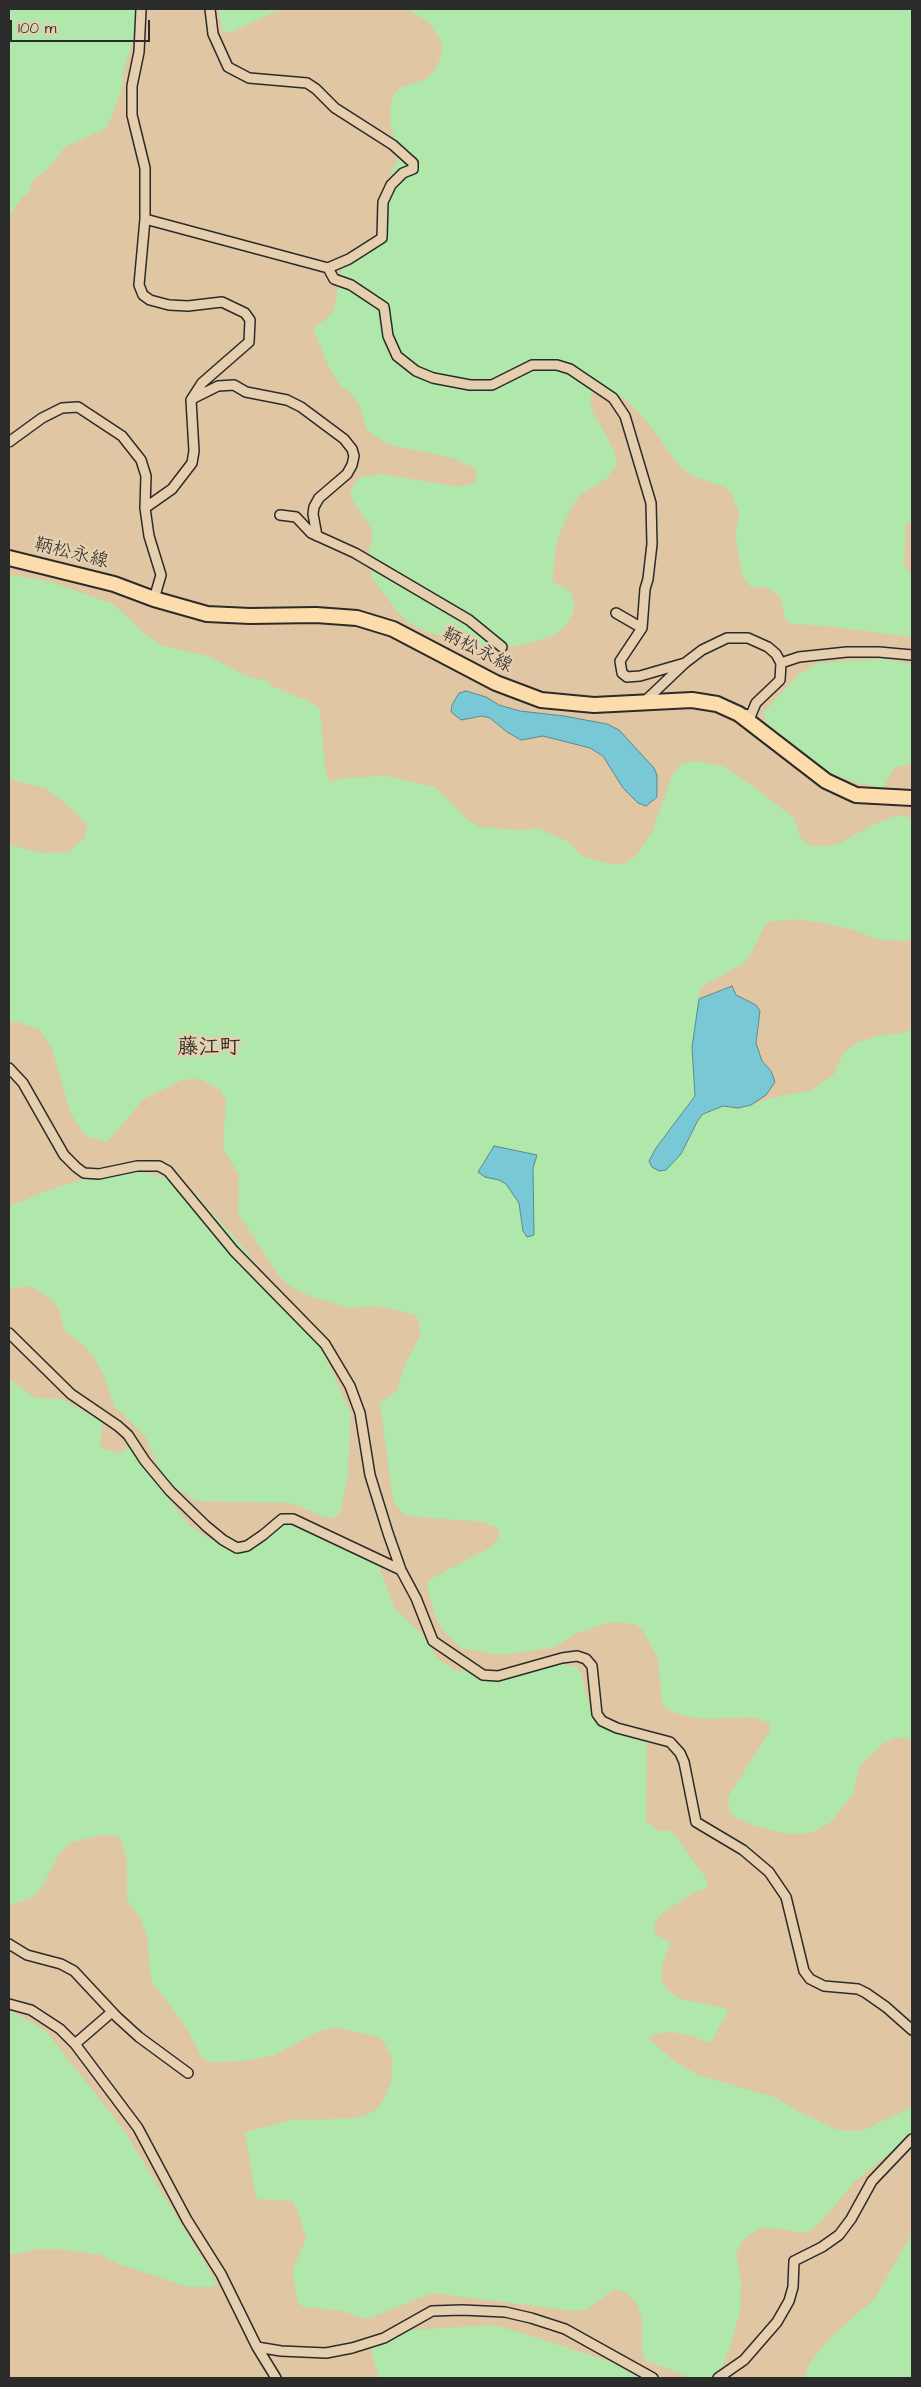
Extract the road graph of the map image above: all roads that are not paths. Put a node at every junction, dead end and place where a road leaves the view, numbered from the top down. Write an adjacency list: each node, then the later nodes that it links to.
1 (141, 9): 3 (street)
2 (210, 9): 4 (street)
3 (145, 220): 4 (street); 5 (street)
4 (328, 268): 13 (street)
5 (191, 400): 7 (street); 9 (street)
6 (9, 442): 7 (street)
7 (145, 508): 11 (street)
8 (280, 516): 9 (street)
9 (317, 536): 14 (street)
10 (9, 558): 11 (main road, 鞆松永線)
11 (154, 600): 18 (main road, 鞆松永線)
12 (616, 613): 13 (street)
13 (642, 628): 16 (street)
14 (502, 647)
15 (912, 655): 17 (street)
16 (684, 663): 17 (street); 18 (street)
17 (781, 663): 19 (street)
18 (645, 701): 19 (main road, 鞆松永線)
19 (739, 714): 20 (main road, 鞆松永線)
20 (912, 798)
21 (9, 1068): 23 (street)
22 (9, 1333): 23 (street)
23 (401, 1570): 27 (street)
24 (9, 1944): 26 (street)
25 (9, 2004): 28 (street)
26 (112, 2012): 28 (street); 29 (street)
27 (912, 2030)
28 (74, 2044): 31 (street)
29 (188, 2073)
30 (912, 2139): 34 (street)
31 (257, 2347): 32 (street); 33 (street)
32 (276, 2378)
33 (653, 2378)
34 (718, 2378)

